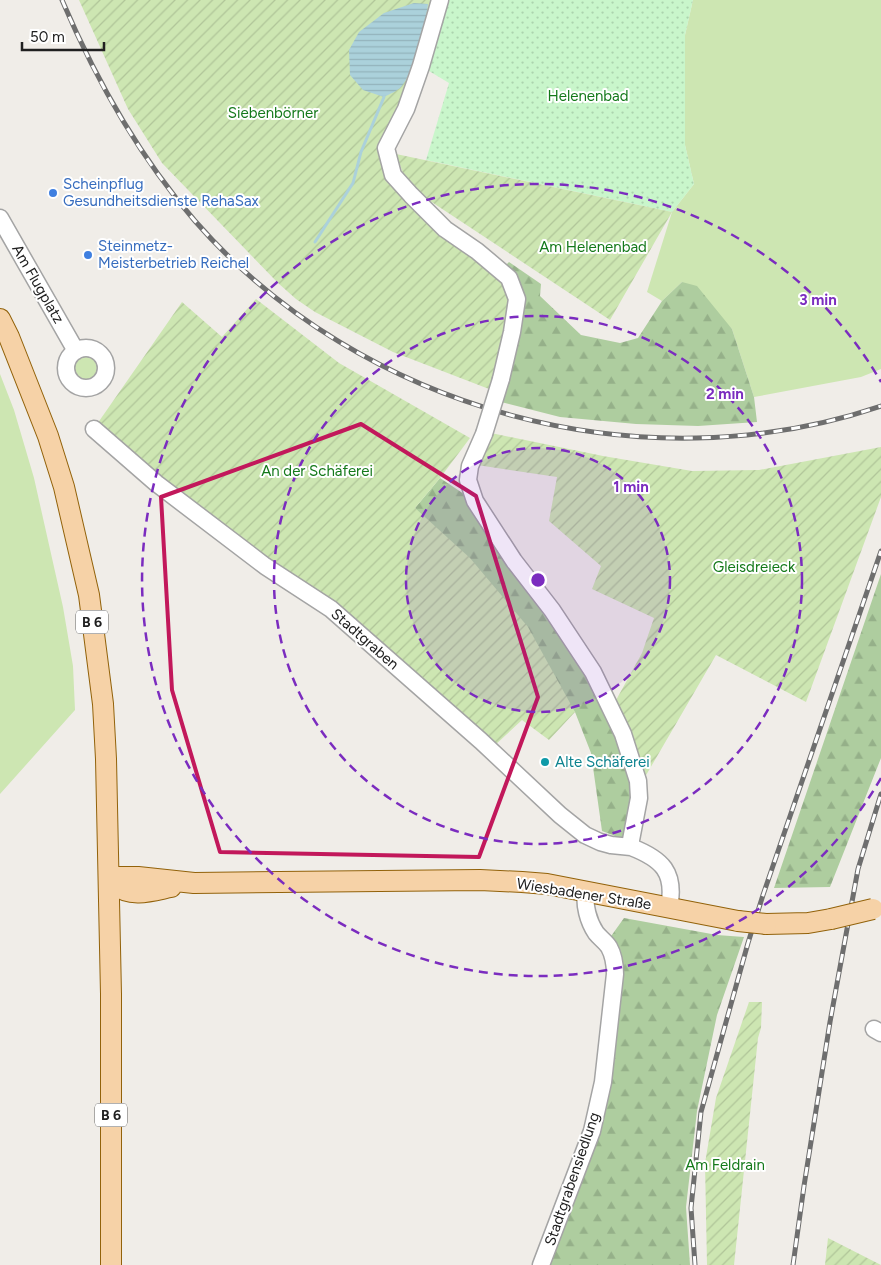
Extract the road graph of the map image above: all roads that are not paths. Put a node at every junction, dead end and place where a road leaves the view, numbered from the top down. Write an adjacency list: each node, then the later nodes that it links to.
1 (440, 0): 6 (street, bridge)
2 (0, 218): 4 (street, Am Flugplatz)
3 (0, 319): 7 (main road, B 6)
4 (76, 351)
5 (94, 429): 6 (street, Stadtgraben)
6 (631, 847): 12 (street, Stadtgraben)
7 (109, 876): 8 (main road, Wiesbadener Straße); 9 (main road, Wiesbadener Straße); 13 (main road, B 6)
8 (194, 883): 9 (main road, Wiesbadener Straße); 10 (main road, Wiesbadener Straße)
9 (140, 892): 13 (main road)
10 (586, 892): 12 (main road, Wiesbadener Straße); 15 (street, Stadtgrabensiedlung)
11 (877, 907): 12 (main road, Wiesbadener Straße, bridge)
12 (668, 908)
13 (110, 937): 14 (main road, B 6)
14 (111, 1265)
15 (541, 1265)

